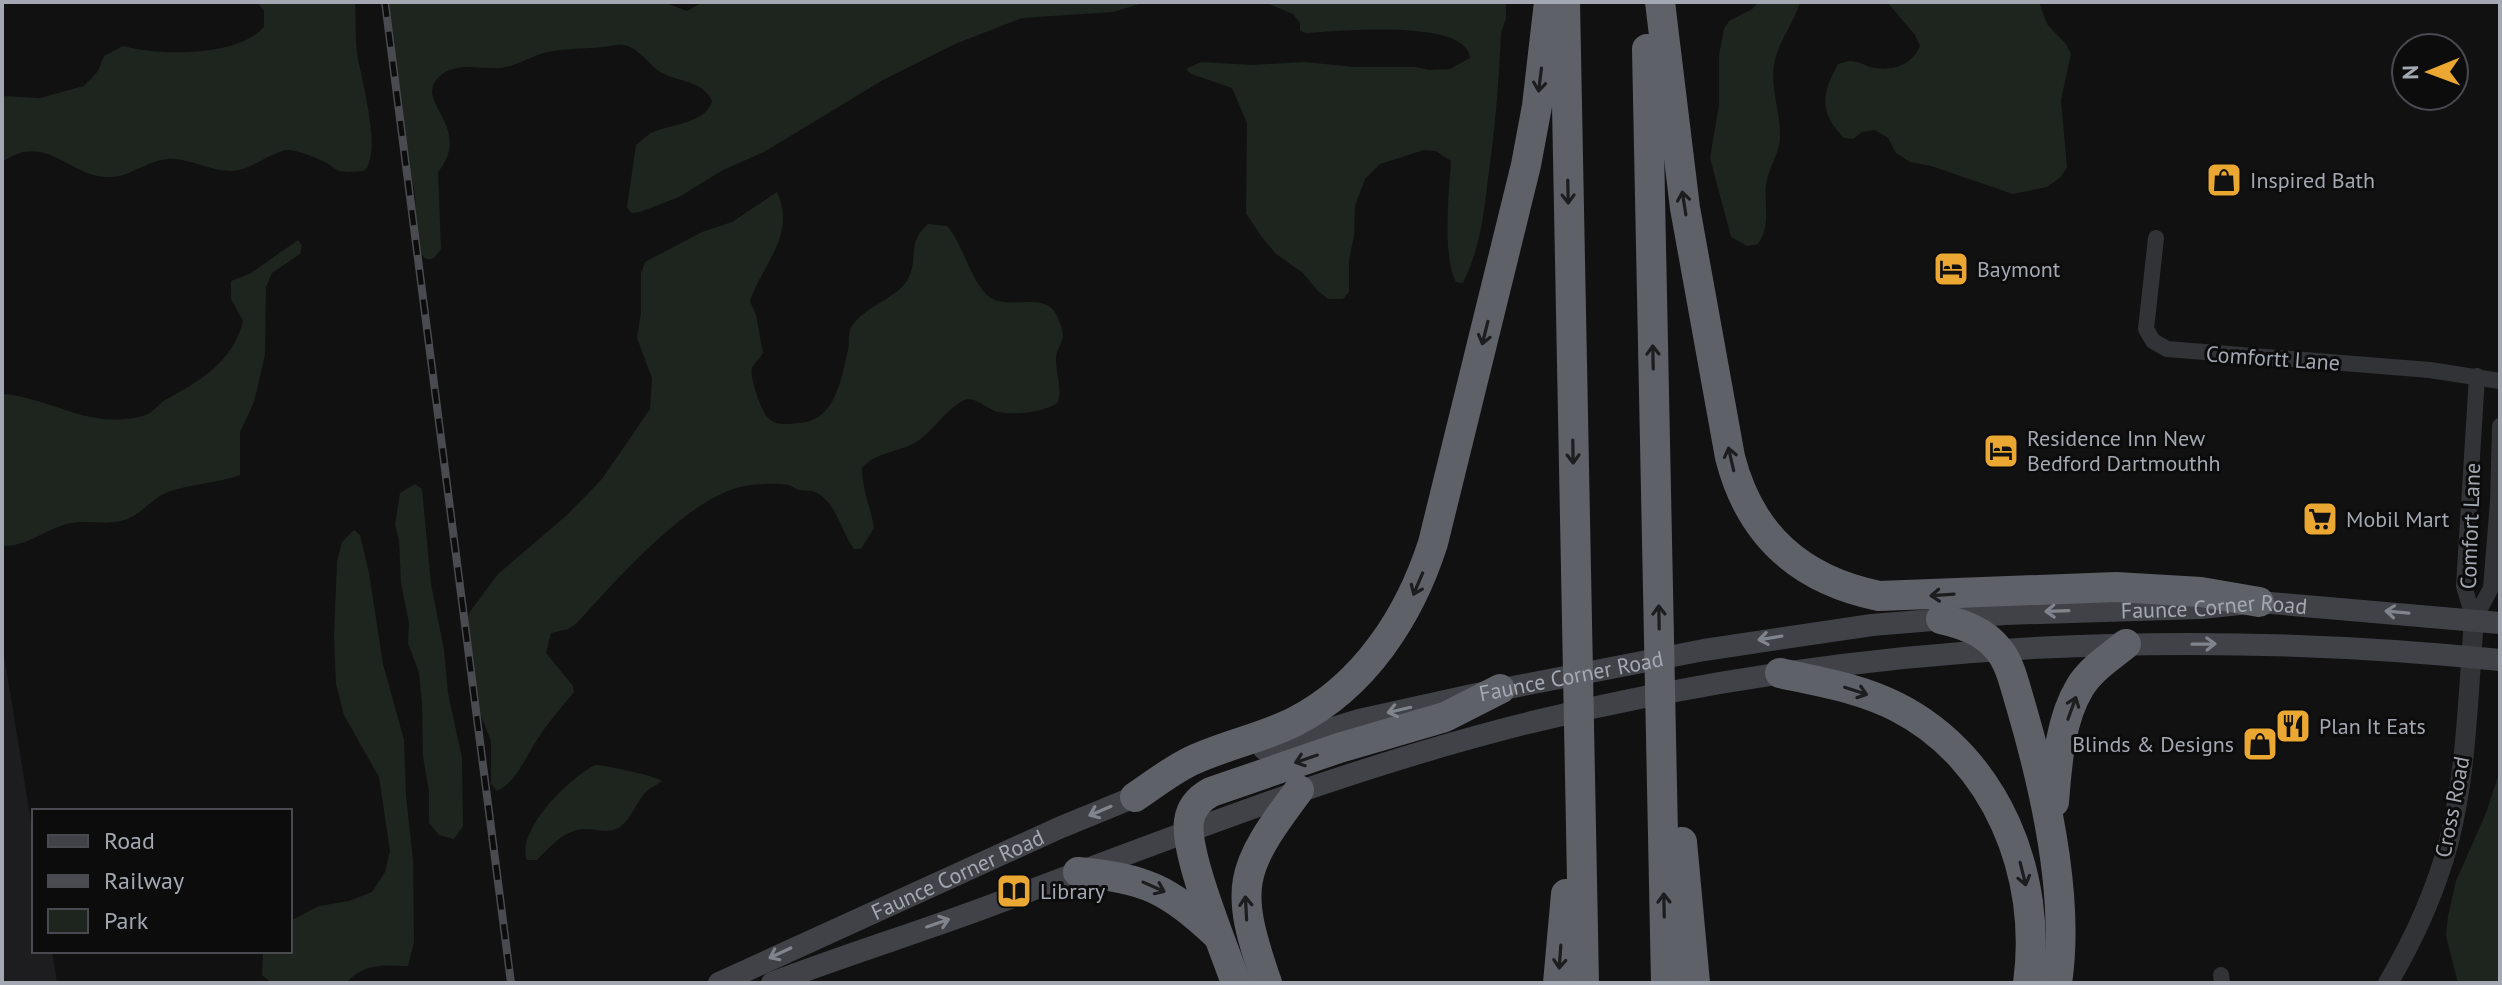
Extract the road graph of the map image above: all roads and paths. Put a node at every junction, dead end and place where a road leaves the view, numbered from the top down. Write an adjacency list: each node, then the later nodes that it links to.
1 (1549, 2): 22 (highway, one-way to 22)
2 (1565, 2): 20 (highway, one-way to 20)
3 (1646, 2): 19 (highway, one-way to 3)
4 (1660, 2): 9 (highway, one-way to 4)
5 (2156, 238): 6 (street, Comfortt Lane)
6 (2477, 376): 7 (street, Comfortt Lane); 11 (street, Comfort Lane)
7 (2500, 381)
8 (2500, 426): 11 (street, Comfort Lane)
9 (2259, 602): 10 (main road, Faunce Corner Road, one-way to 10); 11 (main road, Faunce Corner Road, one-way to 9)
10 (1941, 619): 14 (highway); 18 (main road, Faunce Corner Road, one-way to 18)
11 (2474, 620): 12 (main road, Faunce Corner Road); 15 (street, Cross Road)
12 (2500, 623)
13 (2126, 644): 14 (main road, Faunce Corner Road); 15 (main road, Faunce Corner Road, one-way to 15); 24 (highway, one-way to 13)
14 (1999, 650): 17 (main road, Faunce Corner Road); 24 (highway)
15 (2471, 657): 16 (main road, Faunce Corner Road); 39 (street, Cross Road)
16 (2500, 660)
17 (1780, 673): 21 (main road, Faunce Corner Road); 37 (highway, one-way to 37)
18 (1500, 689): 22 (main road, Faunce Corner Road, one-way to 22); 23 (highway, one-way to 23)
19 (1661, 720): 35 (highway, one-way to 19); 36 (highway)
20 (1579, 768): 33 (highway, one-way to 33); 34 (highway)
21 (1299, 790): 23 (main road, Faunce Corner Road); 32 (highway, one-way to 21)
22 (1135, 797): 26 (main road, Faunce Corner Road, one-way to 26)
23 (1189, 829): 25 (main road, Faunce Corner Road); 27 (highway)
24 (2051, 839): 38 (highway)
25 (1078, 872): 27 (highway, one-way to 27); 28 (main road, Faunce Corner Road, one-way to 25)
26 (867, 915): 28 (main road); 29 (main road, Faunce Corner Road, one-way to 29)
27 (1220, 938): 31 (highway)
28 (883, 942): 30 (main road, Faunce Corner Road)
29 (719, 983)
30 (772, 983)
31 (1236, 983)
32 (1267, 983)
33 (1558, 983)
34 (1584, 983)
35 (1666, 983)
36 (1695, 983)
37 (2028, 983)
38 (2057, 983)
39 (2388, 983)

